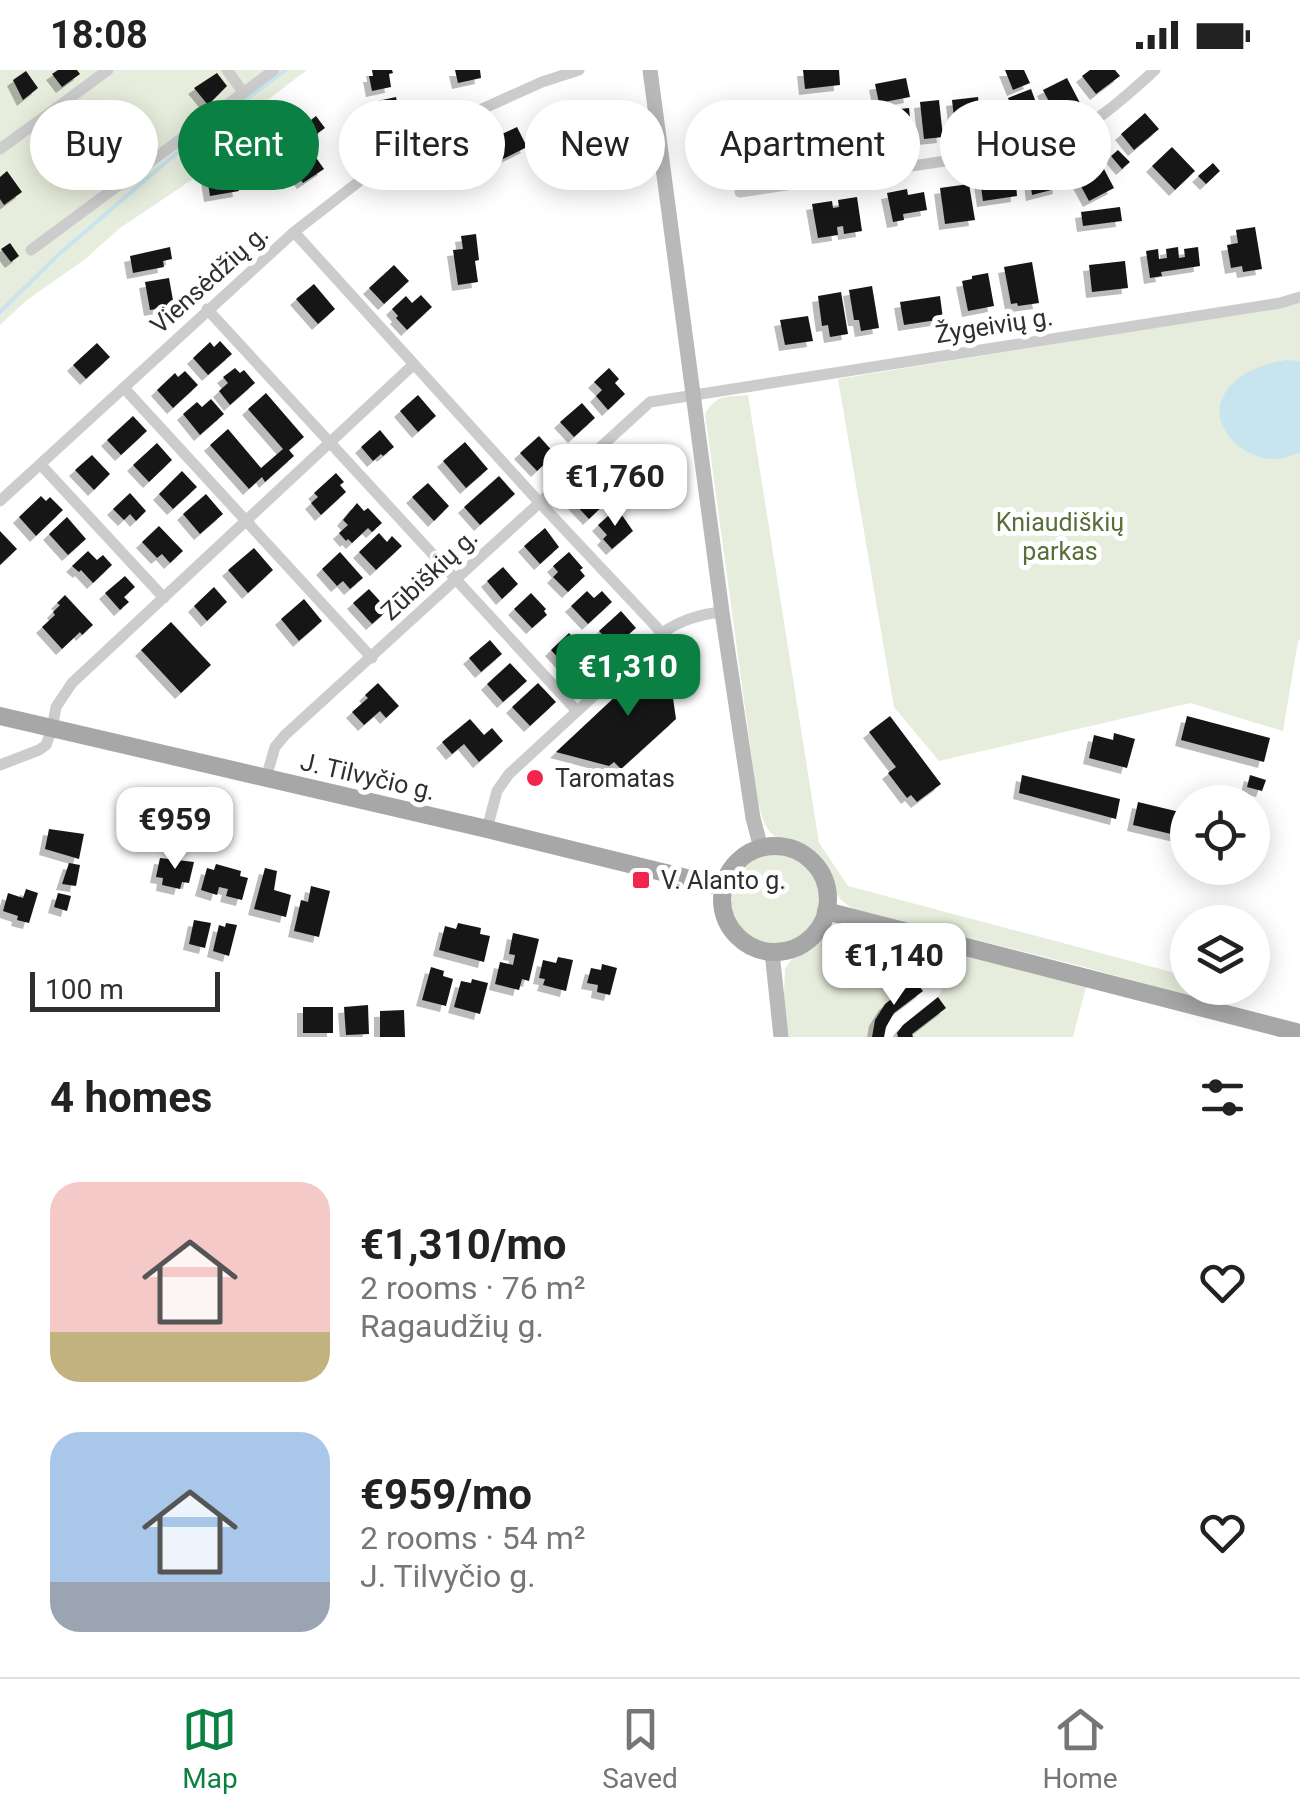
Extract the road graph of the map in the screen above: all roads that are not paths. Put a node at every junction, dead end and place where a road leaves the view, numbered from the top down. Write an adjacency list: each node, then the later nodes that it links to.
1 (108, 70): 8 (street)
2 (227, 70): 7 (street)
3 (274, 70): 7 (street)
4 (579, 70): 10 (street, Viensėdžių g.)
5 (650, 70): 16 (main road)
6 (1156, 70): 9 (street)
7 (243, 92): 11 (street)
8 (0, 149)
9 (740, 192)
10 (294, 232): 13 (street, Viensėdžių g.); 14 (street)
11 (31, 250)
12 (1300, 297): 16 (street, Žygeivių g.)
13 (207, 309): 15 (street, Viensėdžių g.); 17 (street)
14 (414, 364): 17 (street); 20 (street)
15 (124, 388): 18 (street, Viensėdžių g.); 21 (street)
16 (694, 396): 20 (street, Zūbiškių g.); 24 (main road)
17 (332, 442): 21 (street); 22 (street)
18 (41, 465): 19 (street, Viensėdžių g.); 23 (street)
19 (0, 502)
20 (539, 502): 22 (street, Zūbiškių g.); 25 (street)
21 (247, 520): 23 (street); 26 (street)
22 (456, 579): 26 (street, Zūbiškių g.); 27 (street)
23 (164, 598): 29 (street)
24 (722, 612): 25 (street); 33 (main road)
25 (662, 633): 27 (street)
26 (372, 658): 31 (street, Zūbiškių g.)
27 (577, 711): 32 (street)
28 (0, 716): 29 (main road, J. Tilvyčio g.)
29 (52, 728): 30 (street); 31 (main road, J. Tilvyčio g.)
30 (0, 765)
31 (266, 778): 32 (main road, J. Tilvyčio g.)
32 (487, 829): 34 (main road, J. Tilvyčio g.)
33 (761, 848): 34 (main road); 35 (main road)
34 (723, 887): 36 (main road)
35 (826, 911): 36 (main road); 37 (main road)
36 (772, 952): 38 (main road)
37 (1300, 1033)
38 (781, 1037)

